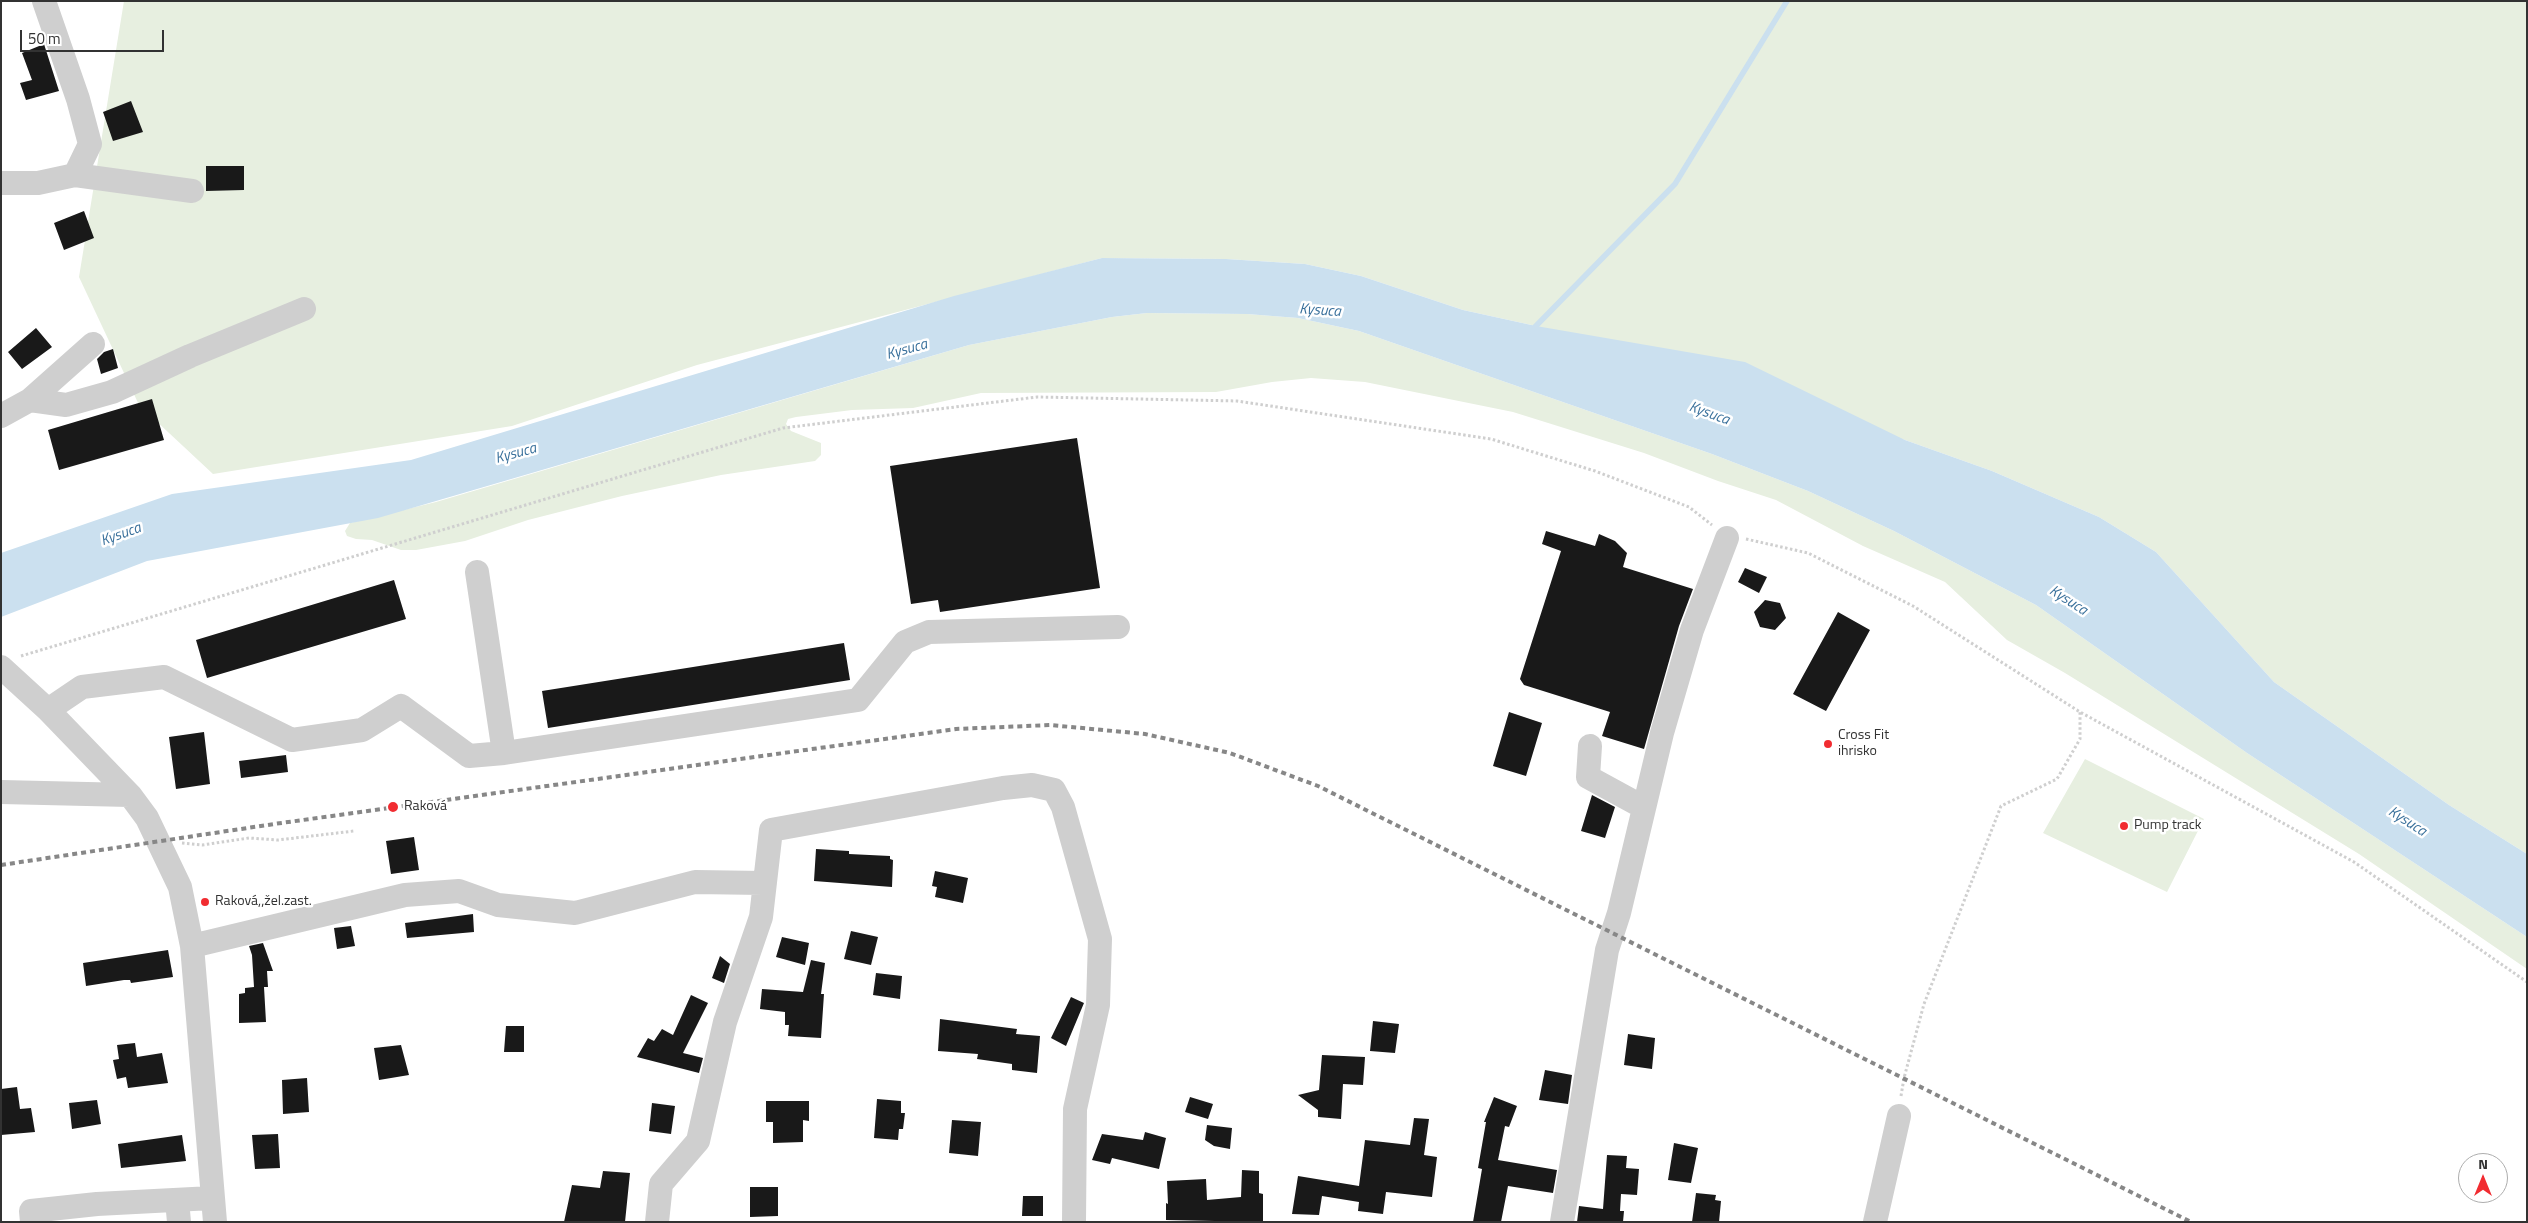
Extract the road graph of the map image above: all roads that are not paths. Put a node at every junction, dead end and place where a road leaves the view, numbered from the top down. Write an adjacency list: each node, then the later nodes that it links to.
1 (44, 1): 2 (street)
2 (75, 175): 3 (street); 4 (street)
3 (1, 183)
4 (192, 191)
5 (304, 309): 7 (street)
6 (93, 344): 7 (street)
7 (30, 400): 8 (street)
8 (1, 416)
9 (1727, 538): 18 (street)
10 (477, 572): 15 (street)
11 (1118, 627): 15 (street)
12 (11, 662): 13 (street)
13 (48, 710): 15 (street); 17 (street)
14 (1590, 746): 18 (street)
15 (504, 753)
16 (1, 792): 17 (street)
17 (130, 795): 20 (street)
18 (1644, 807): 29 (street)
19 (764, 883): 20 (street); 27 (street); 28 (street)
20 (192, 946): 22 (street)
21 (1899, 1116): 30 (street)
22 (212, 1198): 23 (street); 26 (street)
23 (178, 1211): 24 (street)
24 (135, 1212): 25 (street)
25 (32, 1222)
26 (215, 1222)
27 (657, 1222)
28 (1074, 1222)
29 (1562, 1222)
30 (1875, 1222)

